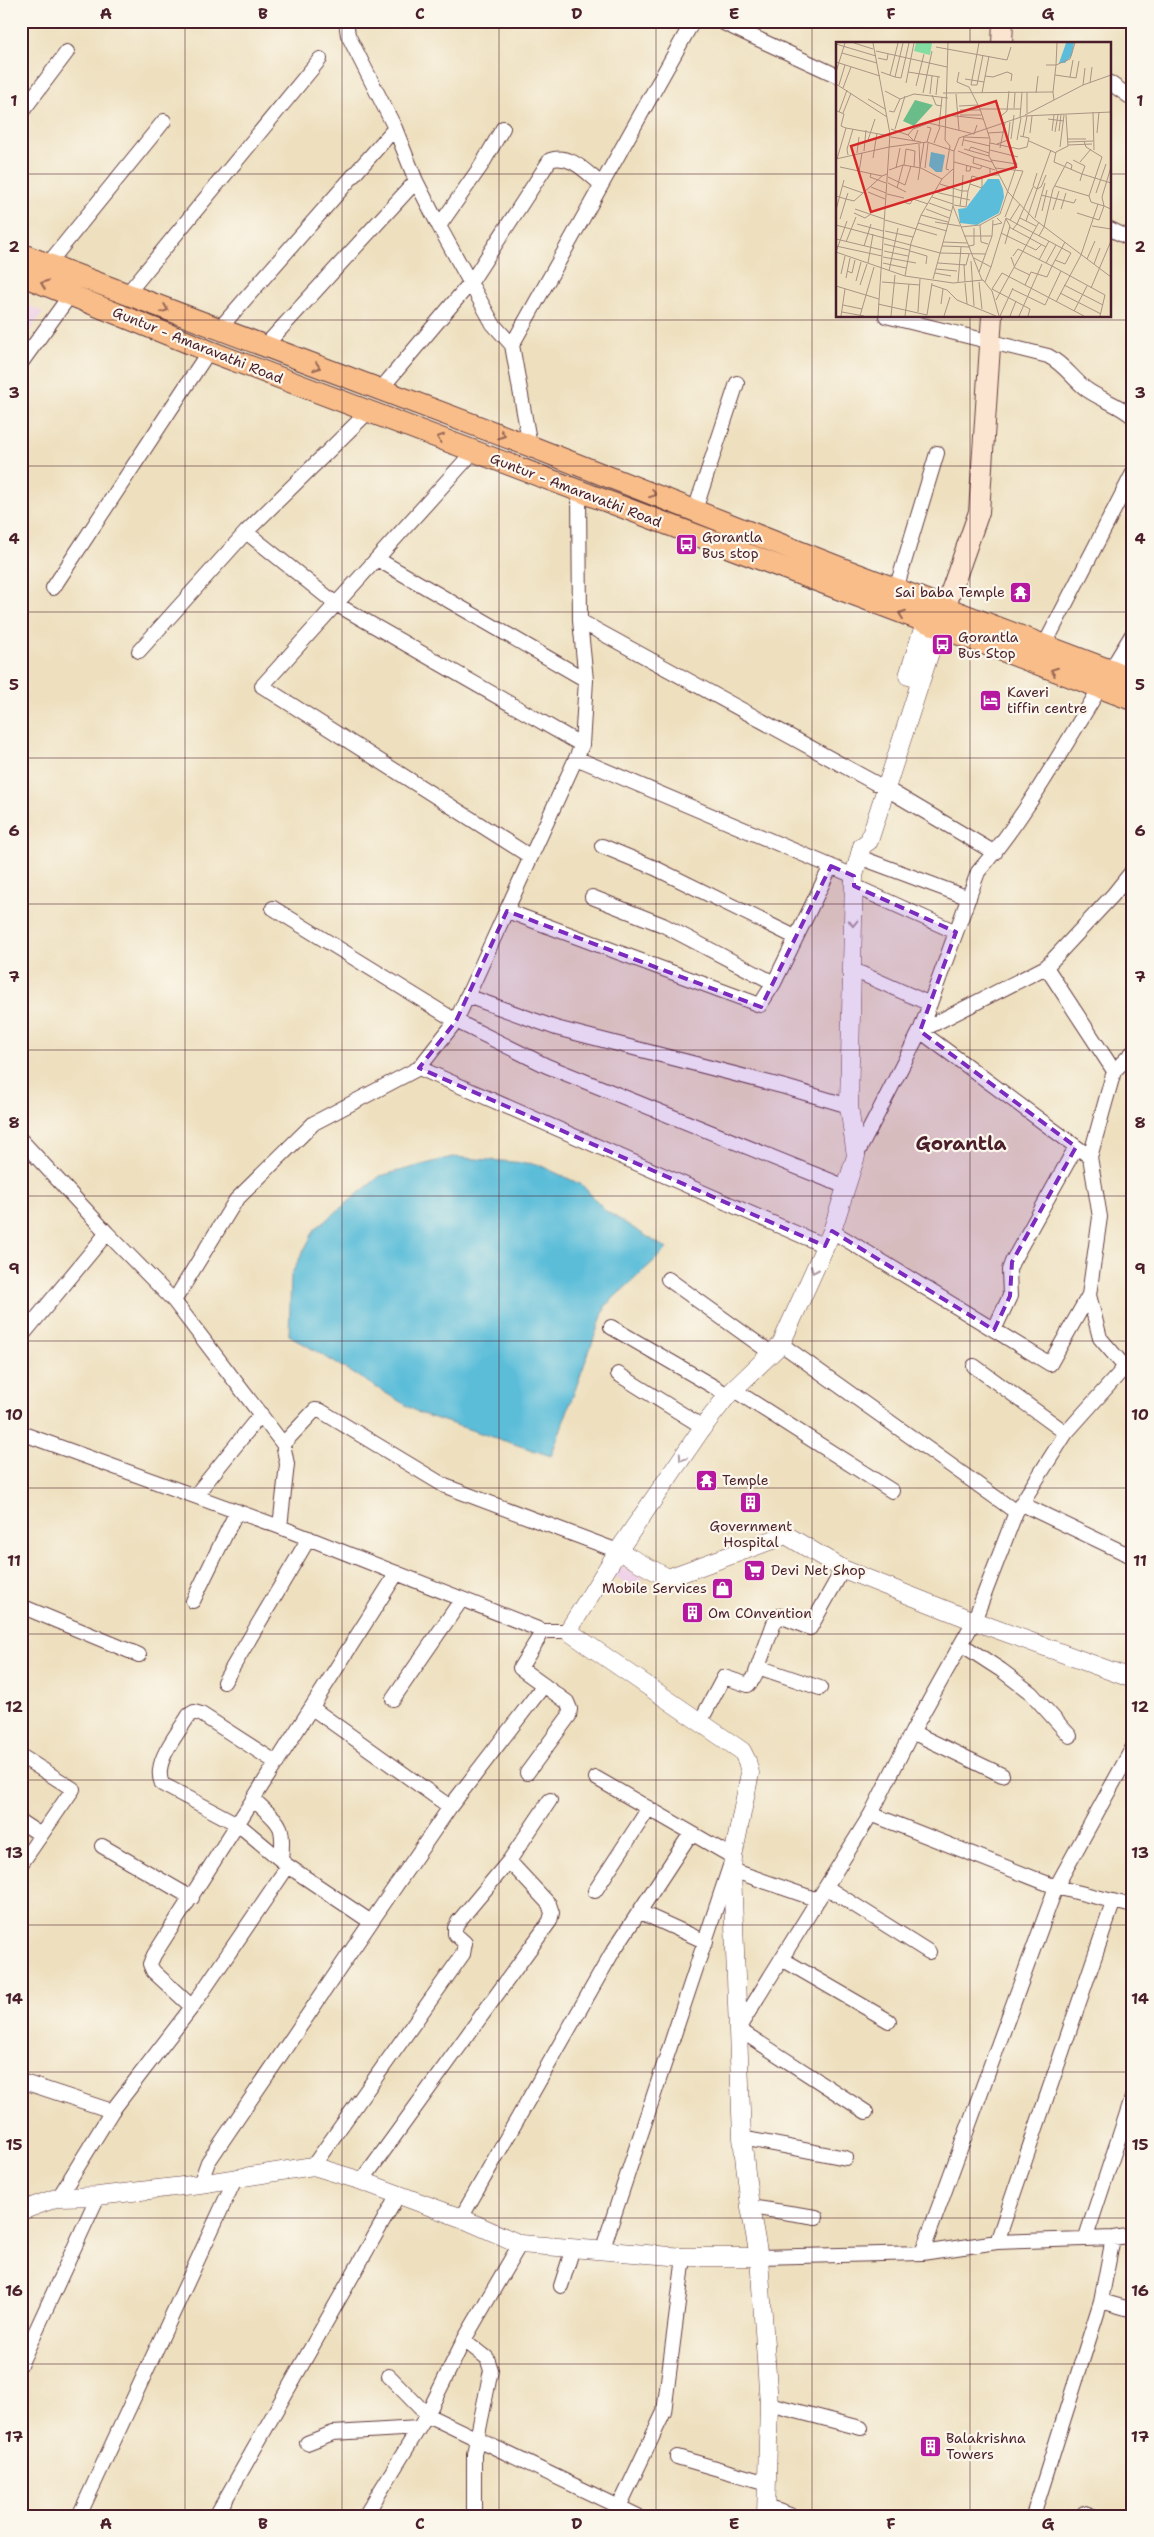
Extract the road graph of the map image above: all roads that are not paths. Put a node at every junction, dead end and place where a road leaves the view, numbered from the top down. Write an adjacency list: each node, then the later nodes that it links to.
1 (346, 21): 13 (street)
2 (693, 21): 16 (street)
3 (719, 21): 8 (street)
4 (1003, 21): 5 (main road)
5 (1002, 42)
6 (67, 52): 11 (street)
7 (320, 58): 25 (street)
8 (836, 75)
9 (1112, 84): 10 (street)
10 (1133, 99)
11 (21, 113)
12 (164, 121): 21 (street)
13 (395, 128): 15 (street); 28 (street)
14 (503, 128): 17 (street)
15 (416, 181): 17 (street); 31 (street)
16 (601, 184): 23 (street); 30 (street)
17 (439, 226): 23 (street)
18 (1112, 230): 19 (street)
19 (1133, 240)
20 (21, 254): 21 (main road, Guntur - Amaravathi Road)
21 (48, 264): 25 (main road, Guntur - Amaravathi Road)
22 (21, 275): 24 (main road, Guntur - Amaravathi Road, one-way to 22)
23 (471, 282): 30 (street); 35 (street)
24 (71, 294): 32 (main road, Guntur - Amaravathi Road); 33 (street)
25 (127, 294): 28 (main road, Guntur - Amaravathi Road, one-way to 28)
26 (894, 318): 29 (street)
27 (992, 318): 29 (main road)
28 (219, 329): 31 (main road, Guntur - Amaravathi Road)
29 (991, 343): 37 (street); 49 (main road)
30 (512, 345): 38 (street)
31 (264, 347): 35 (main road, Guntur - Amaravathi Road, one-way to 35)
32 (209, 351): 36 (main road, Guntur - Amaravathi Road); 46 (street)
33 (21, 363)
34 (737, 384): 43 (street)
35 (380, 390): 38 (main road, Guntur - Amaravathi Road, one-way to 38)
36 (369, 411): 39 (main road, Guntur - Amaravathi Road, one-way to 36); 44 (street)
37 (1133, 417)
38 (530, 446): 43 (main road, Guntur - Amaravathi Road, one-way to 43)
39 (474, 451): 42 (main road, Guntur - Amaravathi Road); 45 (street)
40 (937, 453): 47 (street)
41 (1133, 473): 52 (street)
42 (579, 491): 49 (main road, Guntur - Amaravathi Road, one-way to 42); 50 (street)
43 (694, 510): 47 (main road, Guntur - Amaravathi Road)
44 (246, 532): 48 (street); 53 (street)
45 (377, 559): 48 (street); 55 (street)
46 (53, 588)
47 (896, 589): 49 (main road, Guntur - Amaravathi Road)
48 (336, 604): 58 (street); 63 (street)
49 (934, 615): 52 (main road, Guntur - Amaravathi Road); 56 (main road, Guntur - Amaravathi Road, one-way to 49); 59 (street)
50 (580, 621): 55 (street); 59 (street)
51 (1133, 633): 56 (street)
52 (1044, 646): 56 (main road, Guntur - Amaravathi Road)
53 (139, 651)
54 (1133, 679): 56 (main road, Guntur - Amaravathi Road)
55 (586, 680): 58 (street)
56 (1105, 680): 57 (main road, Guntur - Amaravathi Road); 62 (street)
57 (1133, 700)
58 (579, 751): 63 (street); 64 (street)
59 (880, 785): 61 (street); 62 (street)
60 (602, 846): 72 (street)
61 (861, 852): 66 (street); 68 (street)
62 (995, 853): 68 (street)
63 (531, 857): 70 (street)
64 (831, 866): 66 (street); 72 (street)
65 (1133, 870): 73 (street)
66 (854, 881): 71 (street); 74 (street, one-way to 74)
67 (592, 897): 75 (street)
68 (969, 898): 71 (street)
69 (273, 908): 78 (street)
70 (507, 911): 75 (street); 76 (street)
71 (956, 932): 77 (street)
72 (796, 937): 75 (street)
73 (1046, 967): 79 (street); 82 (street)
74 (851, 969): 77 (street); 83 (street)
75 (774, 983)
76 (467, 996): 78 (street); 83 (street)
77 (930, 1004): 79 (street)
78 (456, 1021): 81 (street); 88 (street)
79 (920, 1031): 85 (street); 86 (street)
80 (1133, 1052): 82 (street)
81 (419, 1068): 90 (street); 93 (street)
82 (1114, 1071): 87 (street)
83 (849, 1106): 86 (street)
84 (21, 1140): 89 (street)
85 (1076, 1147): 87 (street); 95 (street)
86 (856, 1156): 88 (street)
87 (1090, 1157): 92 (street)
88 (846, 1187): 90 (street)
89 (107, 1233): 93 (street); 96 (street)
90 (828, 1239): 95 (street); 97 (street, one-way to 97)
91 (668, 1279): 97 (street)
92 (1089, 1295): 95 (street); 99 (street)
93 (174, 1301): 102 (street)
94 (611, 1327): 101 (street)
95 (994, 1330)
96 (21, 1337)
97 (776, 1348): 101 (street); 109 (street)
98 (974, 1366): 105 (street)
99 (1129, 1367): 105 (street)
100 (618, 1374): 103 (street)
101 (731, 1393): 103 (street); 107 (street)
102 (261, 1414): 106 (street); 108 (street)
103 (703, 1427): 113 (street, one-way to 113)
104 (21, 1433): 108 (street)
105 (1066, 1433): 109 (street)
106 (284, 1444): 111 (street); 113 (street)
107 (892, 1492)
108 (195, 1496): 110 (street)
109 (1019, 1508): 114 (street); 120 (street)
110 (237, 1511): 111 (street); 118 (street)
111 (280, 1527): 112 (street)
112 (309, 1538): 116 (street); 127 (street)
113 (618, 1551): 115 (street); 122 (street)
114 (1133, 1557)
115 (843, 1569): 120 (street); 125 (street)
116 (397, 1573): 117 (street); 131 (street)
117 (462, 1599): 121 (street); 130 (street)
118 (193, 1601)
119 (21, 1606): 124 (street)
120 (974, 1621): 123 (street); 126 (street)
121 (543, 1631): 122 (street); 128 (street)
122 (568, 1631): 132 (street)
123 (961, 1644): 133 (street); 134 (street)
124 (139, 1654)
125 (758, 1667): 129 (street); 132 (street)
126 (1133, 1679)
127 (224, 1682)
128 (544, 1684): 138 (street); 143 (street)
129 (820, 1688)
130 (393, 1699)
131 (312, 1708): 137 (street); 143 (street)
132 (700, 1722): 154 (street)
133 (912, 1732): 139 (street); 145 (street)
134 (1070, 1736)
135 (1133, 1748): 156 (street)
136 (21, 1756): 149 (street)
137 (277, 1763): 141 (street); 147 (street)
138 (527, 1773)
139 (1002, 1775)
140 (596, 1778): 144 (street)
141 (254, 1800): 147 (street); 152 (street)
142 (550, 1800): 151 (street)
143 (450, 1808): 163 (street)
144 (649, 1808): 148 (street); 157 (street)
145 (871, 1814): 155 (street); 156 (street)
146 (21, 1822): 149 (street)
147 (239, 1825): 152 (street); 158 (street)
148 (691, 1833): 154 (street); 162 (street)
149 (41, 1835): 153 (street)
150 (102, 1846): 158 (street)
151 (510, 1861): 176 (street); 178 (street)
152 (285, 1863): 163 (street); 167 (street)
153 (21, 1864)
154 (732, 1864): 159 (street); 164 (street); 169 (street)
155 (826, 1887): 159 (street); 165 (street)
156 (1056, 1887): 160 (street); 194 (street)
157 (595, 1891)
158 (192, 1898): 167 (street)
159 (818, 1900): 166 (street)
160 (1113, 1903): 161 (street); 190 (street)
161 (1133, 1906)
162 (640, 1912): 164 (street); 186 (street)
163 (371, 1922): 179 (street)
164 (706, 1942): 193 (street)
165 (929, 1952)
166 (782, 1959): 168 (street); 169 (street)
167 (192, 2007): 172 (street)
168 (889, 2021)
169 (738, 2029): 173 (street); 174 (street)
170 (21, 2081): 172 (street)
171 (1133, 2095): 188 (street)
172 (112, 2112): 182 (street)
173 (866, 2112)
174 (742, 2138): 175 (street); 183 (street)
175 (846, 2158)
176 (313, 2166): 177 (street); 178 (street)
177 (236, 2177): 179 (street); 213 (street)
178 (362, 2181): 180 (street)
179 (200, 2184): 181 (street)
180 (398, 2195): 186 (street); 214 (street)
181 (98, 2196): 182 (street); 201 (street)
182 (59, 2197): 184 (street)
183 (750, 2207): 185 (street); 196 (street)
184 (21, 2211)
185 (816, 2217)
186 (461, 2218): 191 (street)
187 (1133, 2235): 189 (street)
188 (1086, 2237): 189 (street); 190 (street)
189 (1113, 2238): 198 (street)
190 (997, 2242): 194 (street)
191 (520, 2244): 192 (street); 200 (street)
192 (573, 2248): 193 (street); 197 (street)
193 (602, 2251): 195 (street)
194 (922, 2253): 196 (street)
195 (684, 2257): 196 (street); 211 (street)
196 (759, 2257): 203 (street)
197 (560, 2286)
198 (1101, 2300): 199 (street); 219 (street)
199 (1133, 2310)
200 (464, 2340): 204 (street); 207 (street)
201 (21, 2362)
202 (389, 2376): 204 (street)
203 (769, 2404): 206 (street); 210 (street)
204 (427, 2415): 205 (street); 207 (street)
205 (418, 2428): 208 (street); 215 (street)
206 (861, 2428)
207 (477, 2439): 211 (street); 216 (street)
208 (307, 2443)
209 (677, 2457): 210 (street)
210 (767, 2483): 212 (street)
211 (619, 2507): 217 (street)
212 (766, 2511): 218 (street)
213 (79, 2516)
214 (216, 2516)
215 (365, 2516)
216 (474, 2516)
217 (638, 2516)
218 (793, 2516)
219 (1033, 2516)

